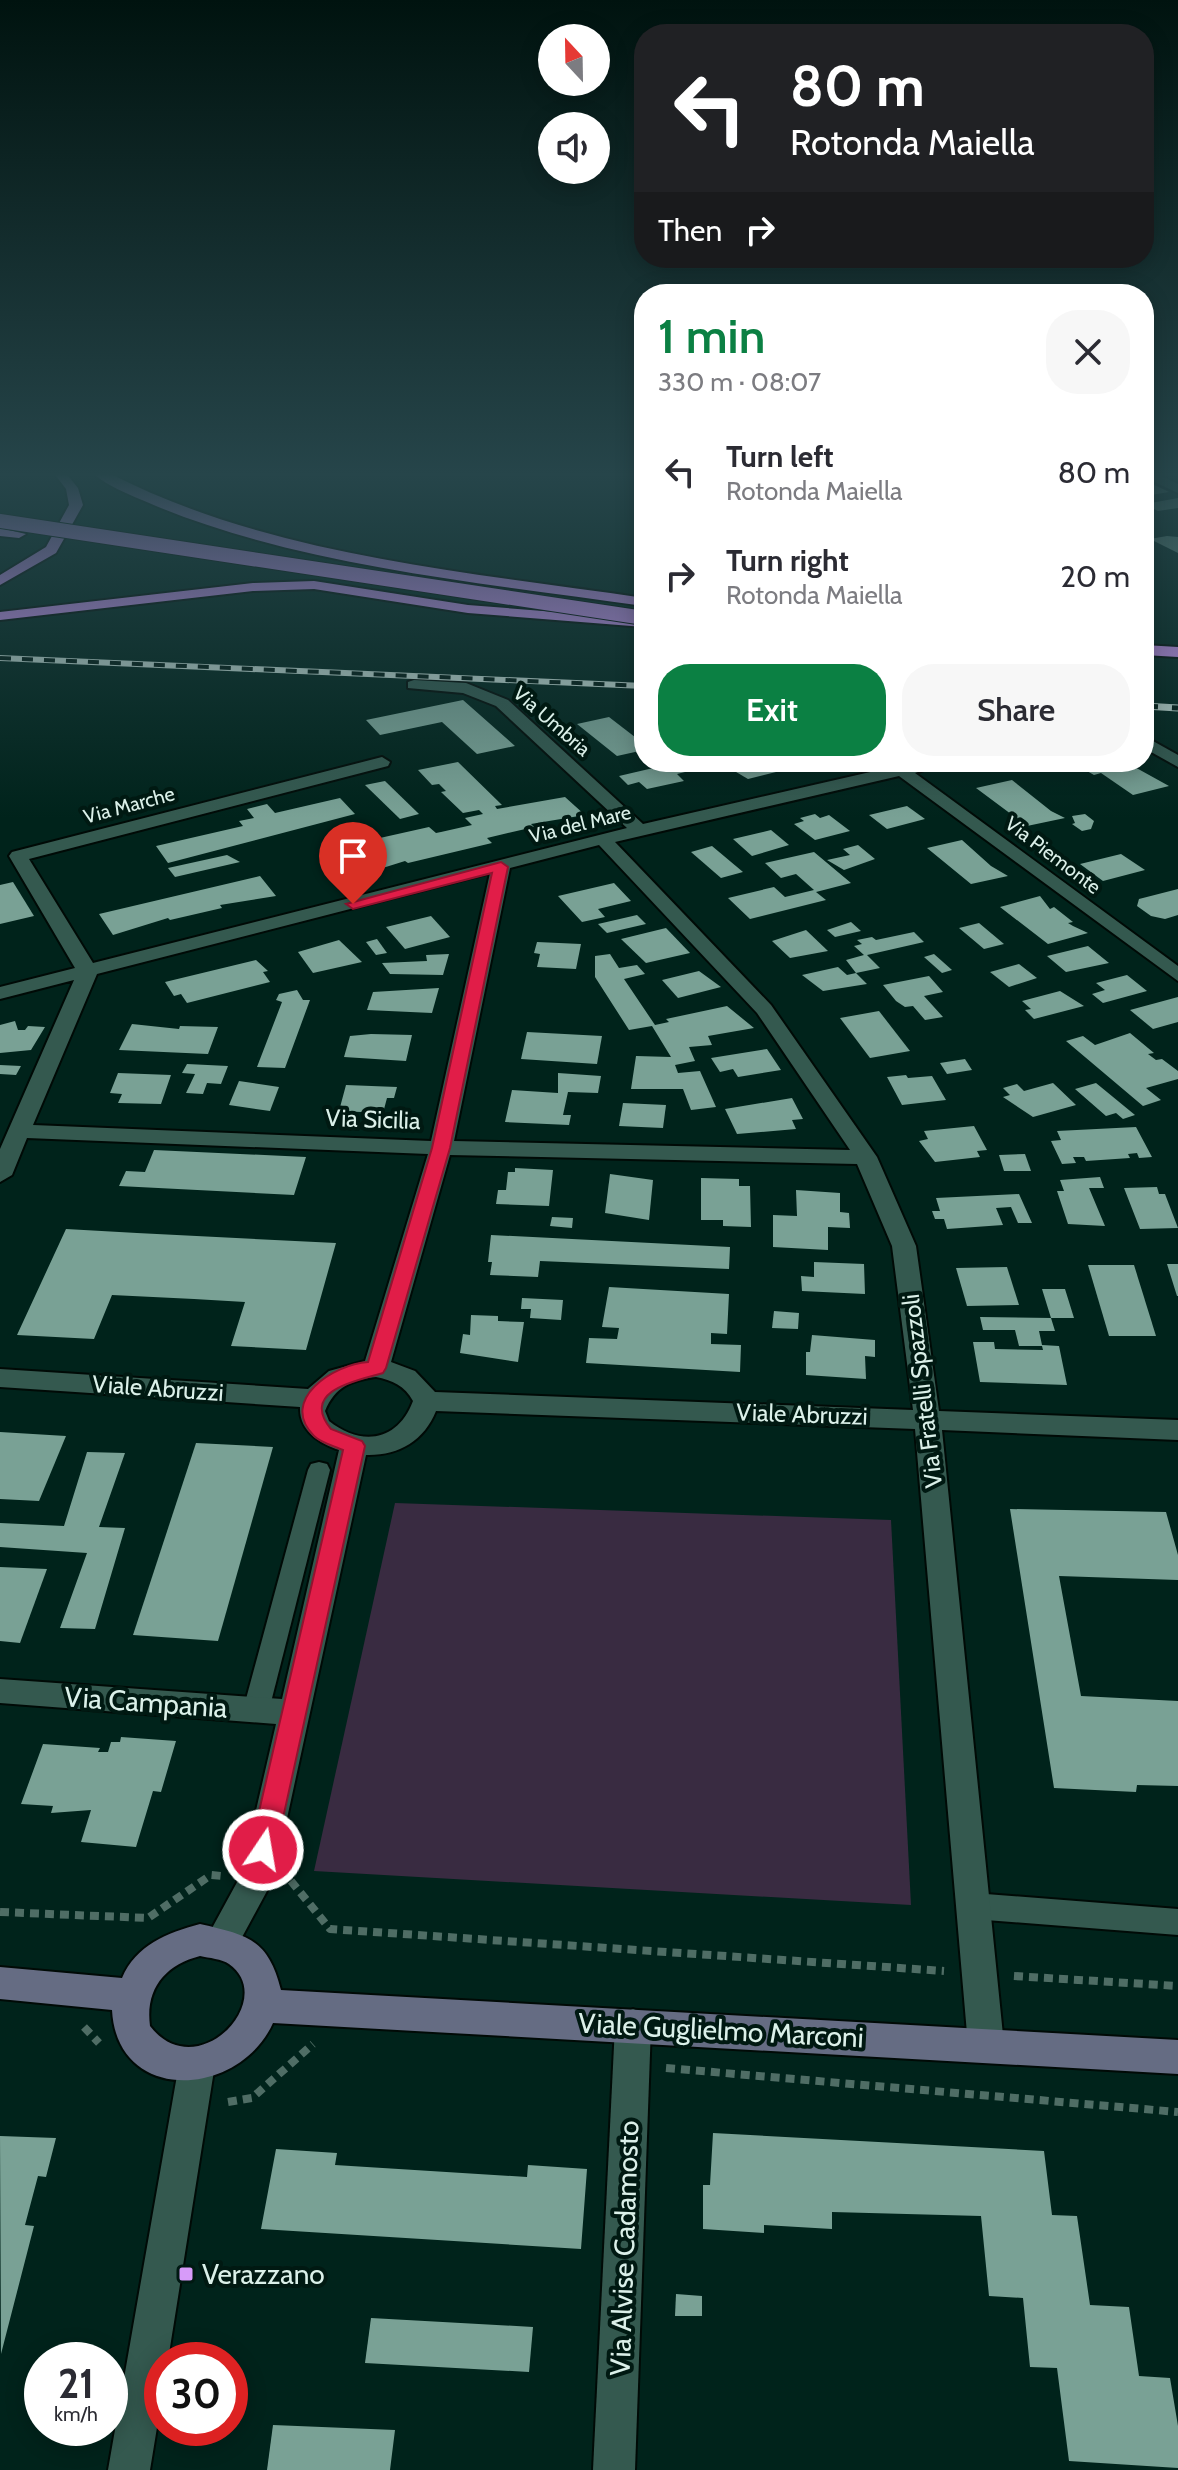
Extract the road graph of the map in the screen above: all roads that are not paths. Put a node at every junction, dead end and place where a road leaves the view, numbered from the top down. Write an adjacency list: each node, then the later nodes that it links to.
1 (251, 587): 8 (highway)
2 (329, 587): 10 (highway)
3 (414, 587): 7 (highway, bridge)
4 (432, 587): 7 (highway, bridge)
5 (545, 587): 6 (highway)
6 (634, 601)
7 (561, 607): 9 (highway, bridge)
8 (0, 616)
9 (634, 619)
10 (634, 620)
11 (1154, 651): 12 (highway)
12 (1178, 652)
13 (1154, 665): 14 (highway)
14 (1178, 666)
15 (414, 685): 23 (street, Via Umbria)
16 (1154, 740): 17 (street)
17 (1178, 740)
18 (1154, 746): 20 (street)
19 (382, 762): 26 (street, Via Marche)
20 (1178, 762)
21 (893, 772): 23 (street, Via del Mare)
22 (904, 772): 27 (street, Via Piemonte)
23 (641, 832): 24 (street, Via del Mare)
24 (603, 839): 25 (street, Via del Mare); 31 (street, Via Fratelli Spazzoli)
25 (501, 867): 26 (street, Via del Mare); 30 (street)
26 (88, 972): 28 (street, Via del Mare); 29 (street)
27 (1178, 975)
28 (0, 993)
29 (22, 1131): 30 (street, Via Sicilia); 32 (street)
30 (441, 1148): 31 (street, Via Sicilia); 33 (street)
31 (866, 1157): 37 (street, Via Fratelli Spazzoli)
32 (0, 1175)
33 (376, 1368): 35 (street); 36 (street)
34 (0, 1378): 35 (street, Viale Abruzzi)
35 (315, 1399): 39 (street)
36 (426, 1401): 37 (street, Viale Abruzzi); 39 (street)
37 (927, 1418): 38 (street, Viale Abruzzi); 44 (street, Via Fratelli Spazzoli)
38 (1178, 1430)
39 (354, 1446): 43 (street)
40 (319, 1470): 42 (lane)
41 (0, 1691): 42 (street, Via Campania)
42 (256, 1710): 43 (street, Via Campania)
43 (293, 1713): 46 (street)
44 (973, 1906): 45 (lane); 51 (street, Via Fratelli Spazzoli)
45 (1178, 1922)
46 (222, 1941): 48 (main road); 49 (main road)
47 (0, 1983): 48 (main road)
48 (131, 1995): 53 (main road)
49 (264, 2006): 50 (main road, Viale Guglielmo Marconi); 53 (main road)
50 (633, 2026): 51 (main road, Viale Guglielmo Marconi); 55 (street, Via Alvise Cadamosto)
51 (986, 2045): 52 (main road, Viale Guglielmo Marconi)
52 (1178, 2057)
53 (197, 2064): 54 (street)
54 (129, 2470)
55 (614, 2470)

